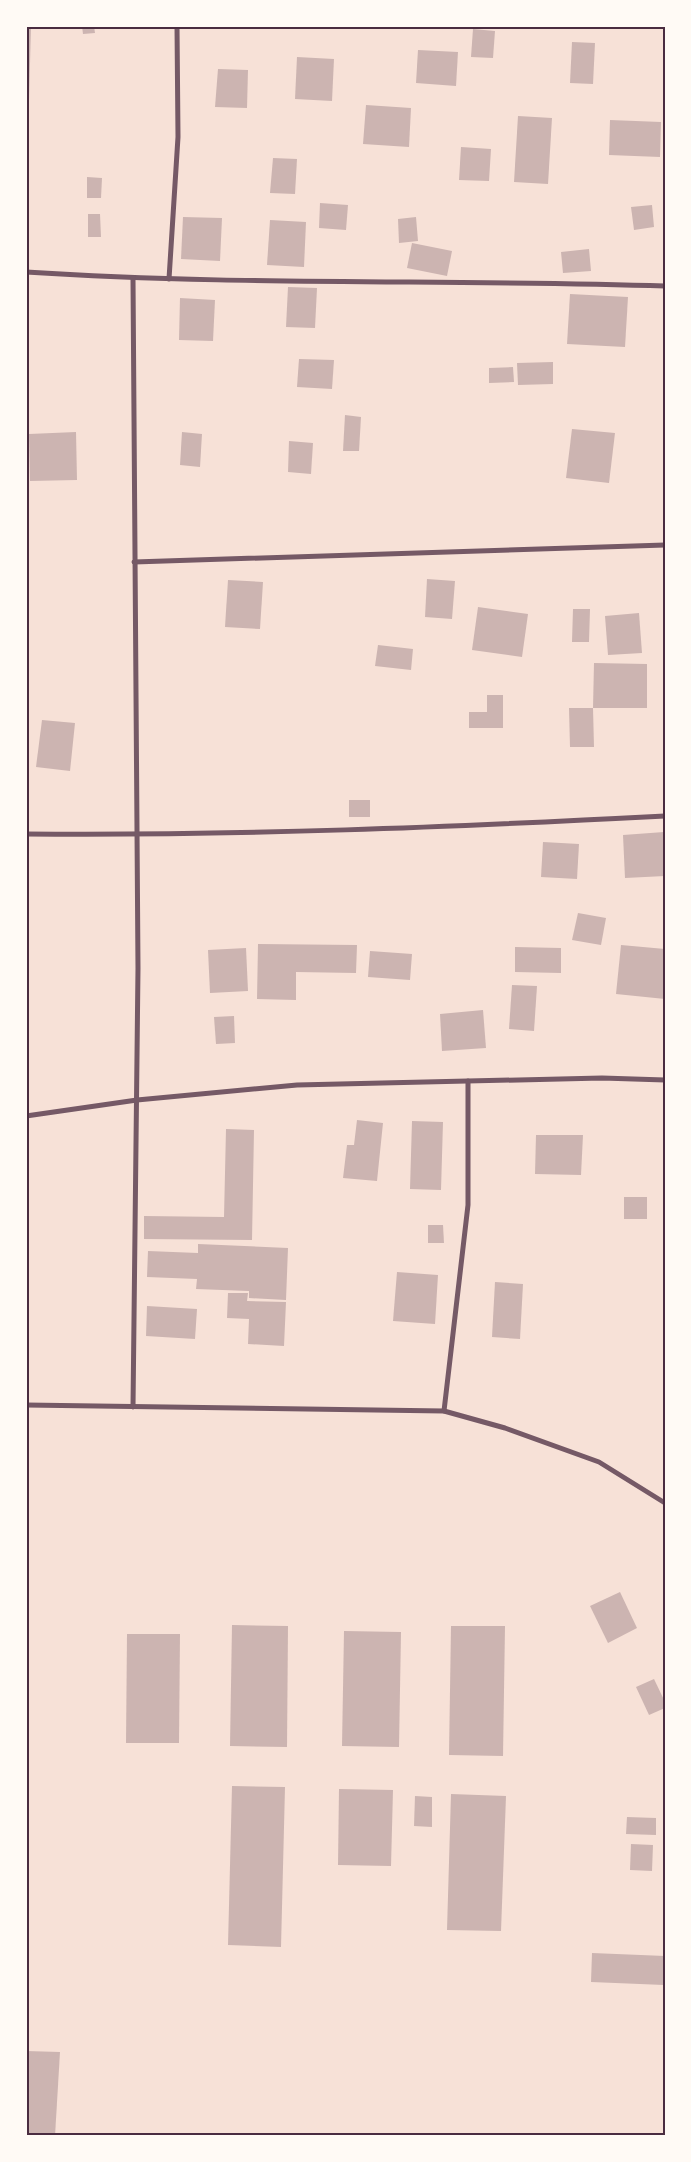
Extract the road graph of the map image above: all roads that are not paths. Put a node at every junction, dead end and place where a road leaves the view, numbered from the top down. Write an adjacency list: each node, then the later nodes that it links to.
1 (177, 26): 4 (street)
2 (26, 272): 3 (street)
3 (134, 278): 4 (street); 7 (street)
4 (170, 279): 5 (street)
5 (665, 286)
6 (665, 545): 7 (street)
7 (134, 562): 10 (street)
8 (665, 816): 10 (street)
9 (26, 834): 10 (street)
10 (137, 835): 13 (street)
11 (665, 1080): 12 (street)
12 (468, 1081): 13 (street); 17 (street)
13 (138, 1100): 14 (street); 16 (street)
14 (26, 1116)
15 (26, 1405): 16 (street)
16 (133, 1407): 17 (street)
17 (444, 1411): 18 (street)
18 (665, 1503)

